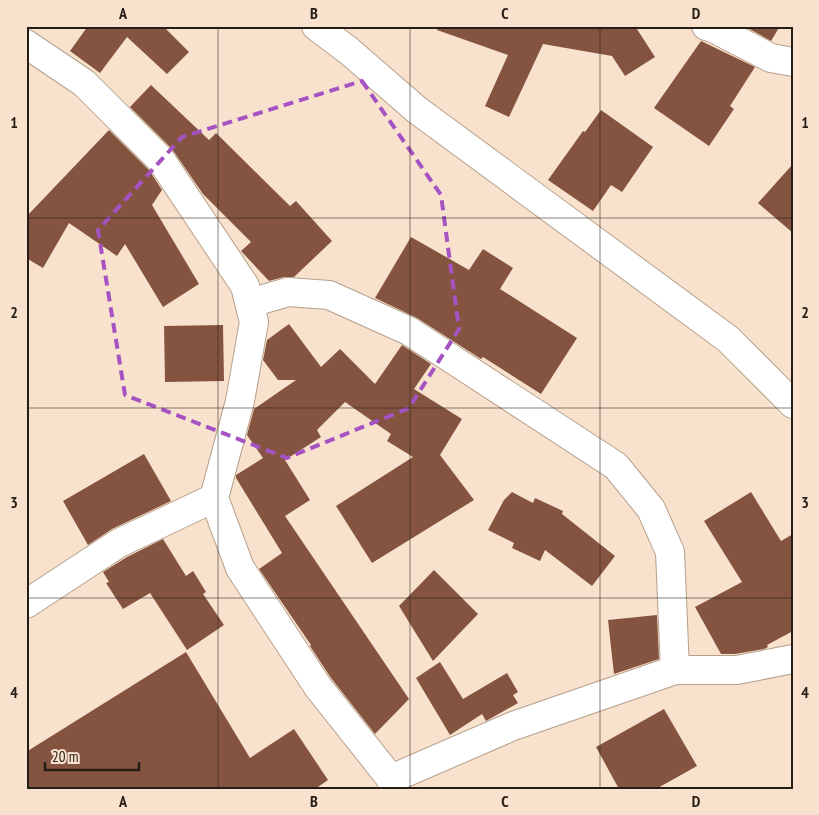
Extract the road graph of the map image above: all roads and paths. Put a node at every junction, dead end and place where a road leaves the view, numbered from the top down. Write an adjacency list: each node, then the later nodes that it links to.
1 (316, 26): 6 (street)
2 (706, 26): 4 (street)
3 (26, 44): 5 (street)
4 (793, 62)
5 (250, 303): 7 (street); 10 (street)
6 (793, 404)
7 (214, 498): 8 (street); 11 (street)
8 (26, 604)
9 (793, 659): 10 (street)
10 (675, 670): 11 (street)
11 (392, 784)

